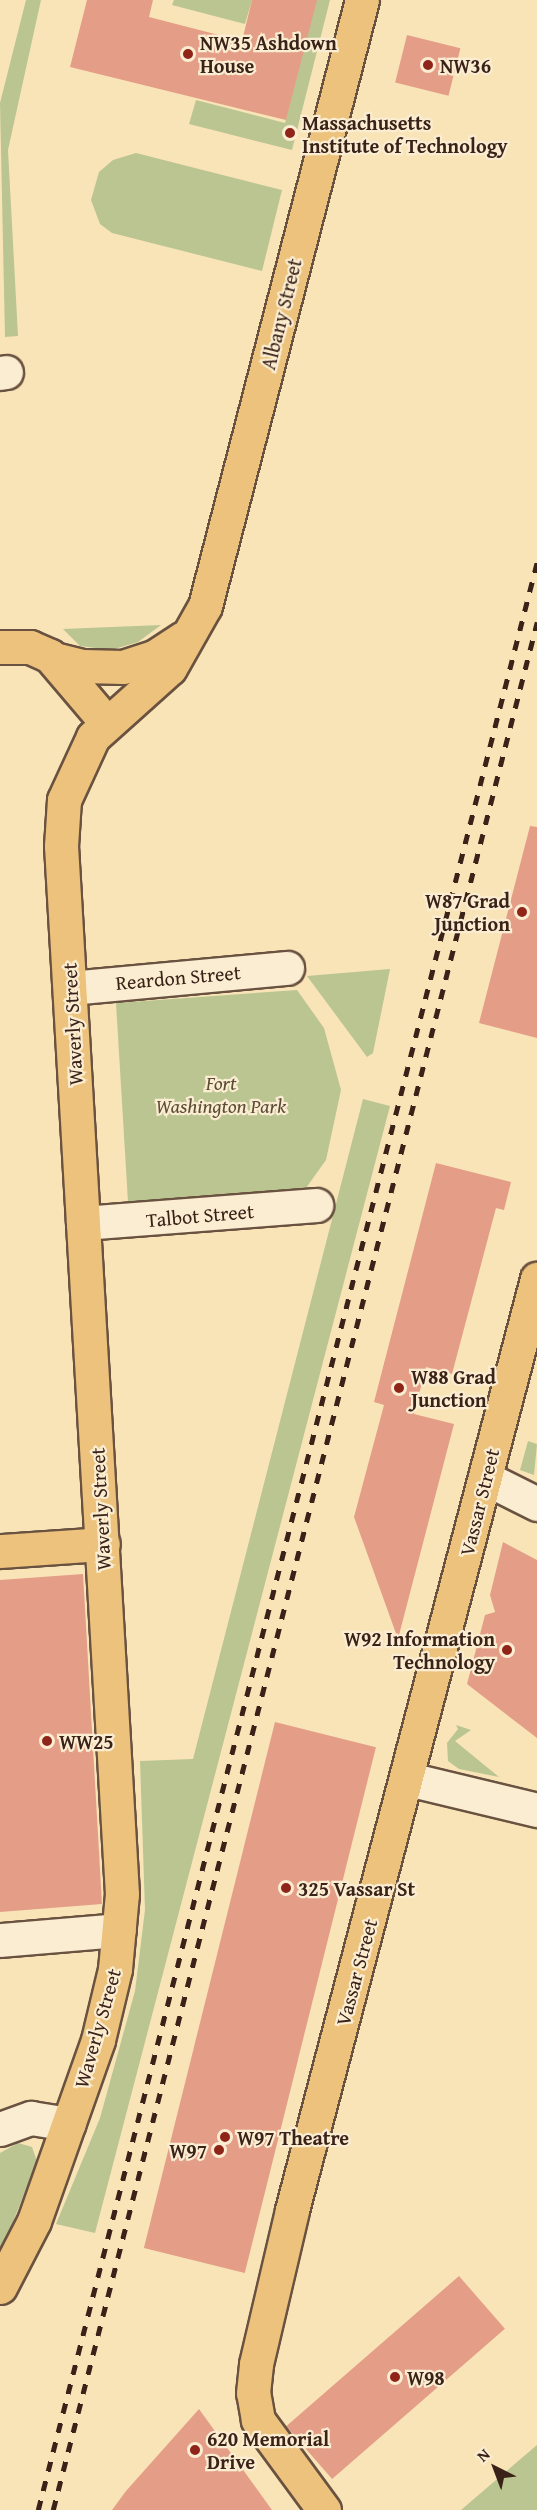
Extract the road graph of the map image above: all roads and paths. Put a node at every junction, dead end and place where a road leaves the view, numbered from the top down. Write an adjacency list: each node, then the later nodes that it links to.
1 (362, 0): 2 (main road, Albany Street)
2 (195, 626): 4 (main road, Albany Street); 5 (main road, Albany Street)
3 (0, 647): 4 (main road, Albany Street)
4 (54, 658): 5 (main road)
5 (106, 722): 7 (main road, Waverly Street)
6 (287, 968): 7 (street, Reardon Street)
7 (70, 988): 9 (main road, Waverly Street)
8 (316, 1205): 9 (street, Talbot Street)
9 (83, 1223): 13 (main road, Waverly Street)
10 (537, 1279): 11 (main road, Vassar Street)
11 (485, 1478): 12 (street); 15 (main road, Vassar Street)
12 (537, 1504)
13 (103, 1544): 14 (main road); 17 (main road, Waverly Street)
14 (0, 1551)
15 (408, 1779): 16 (street); 22 (main road, Vassar Street)
16 (537, 1810)
17 (119, 1930): 18 (street); 19 (main road, Waverly Street)
18 (0, 1940)
19 (69, 2124): 20 (street); 21 (main road, Waverly Street)
20 (0, 2129)
21 (0, 2287)
22 (324, 2510)

